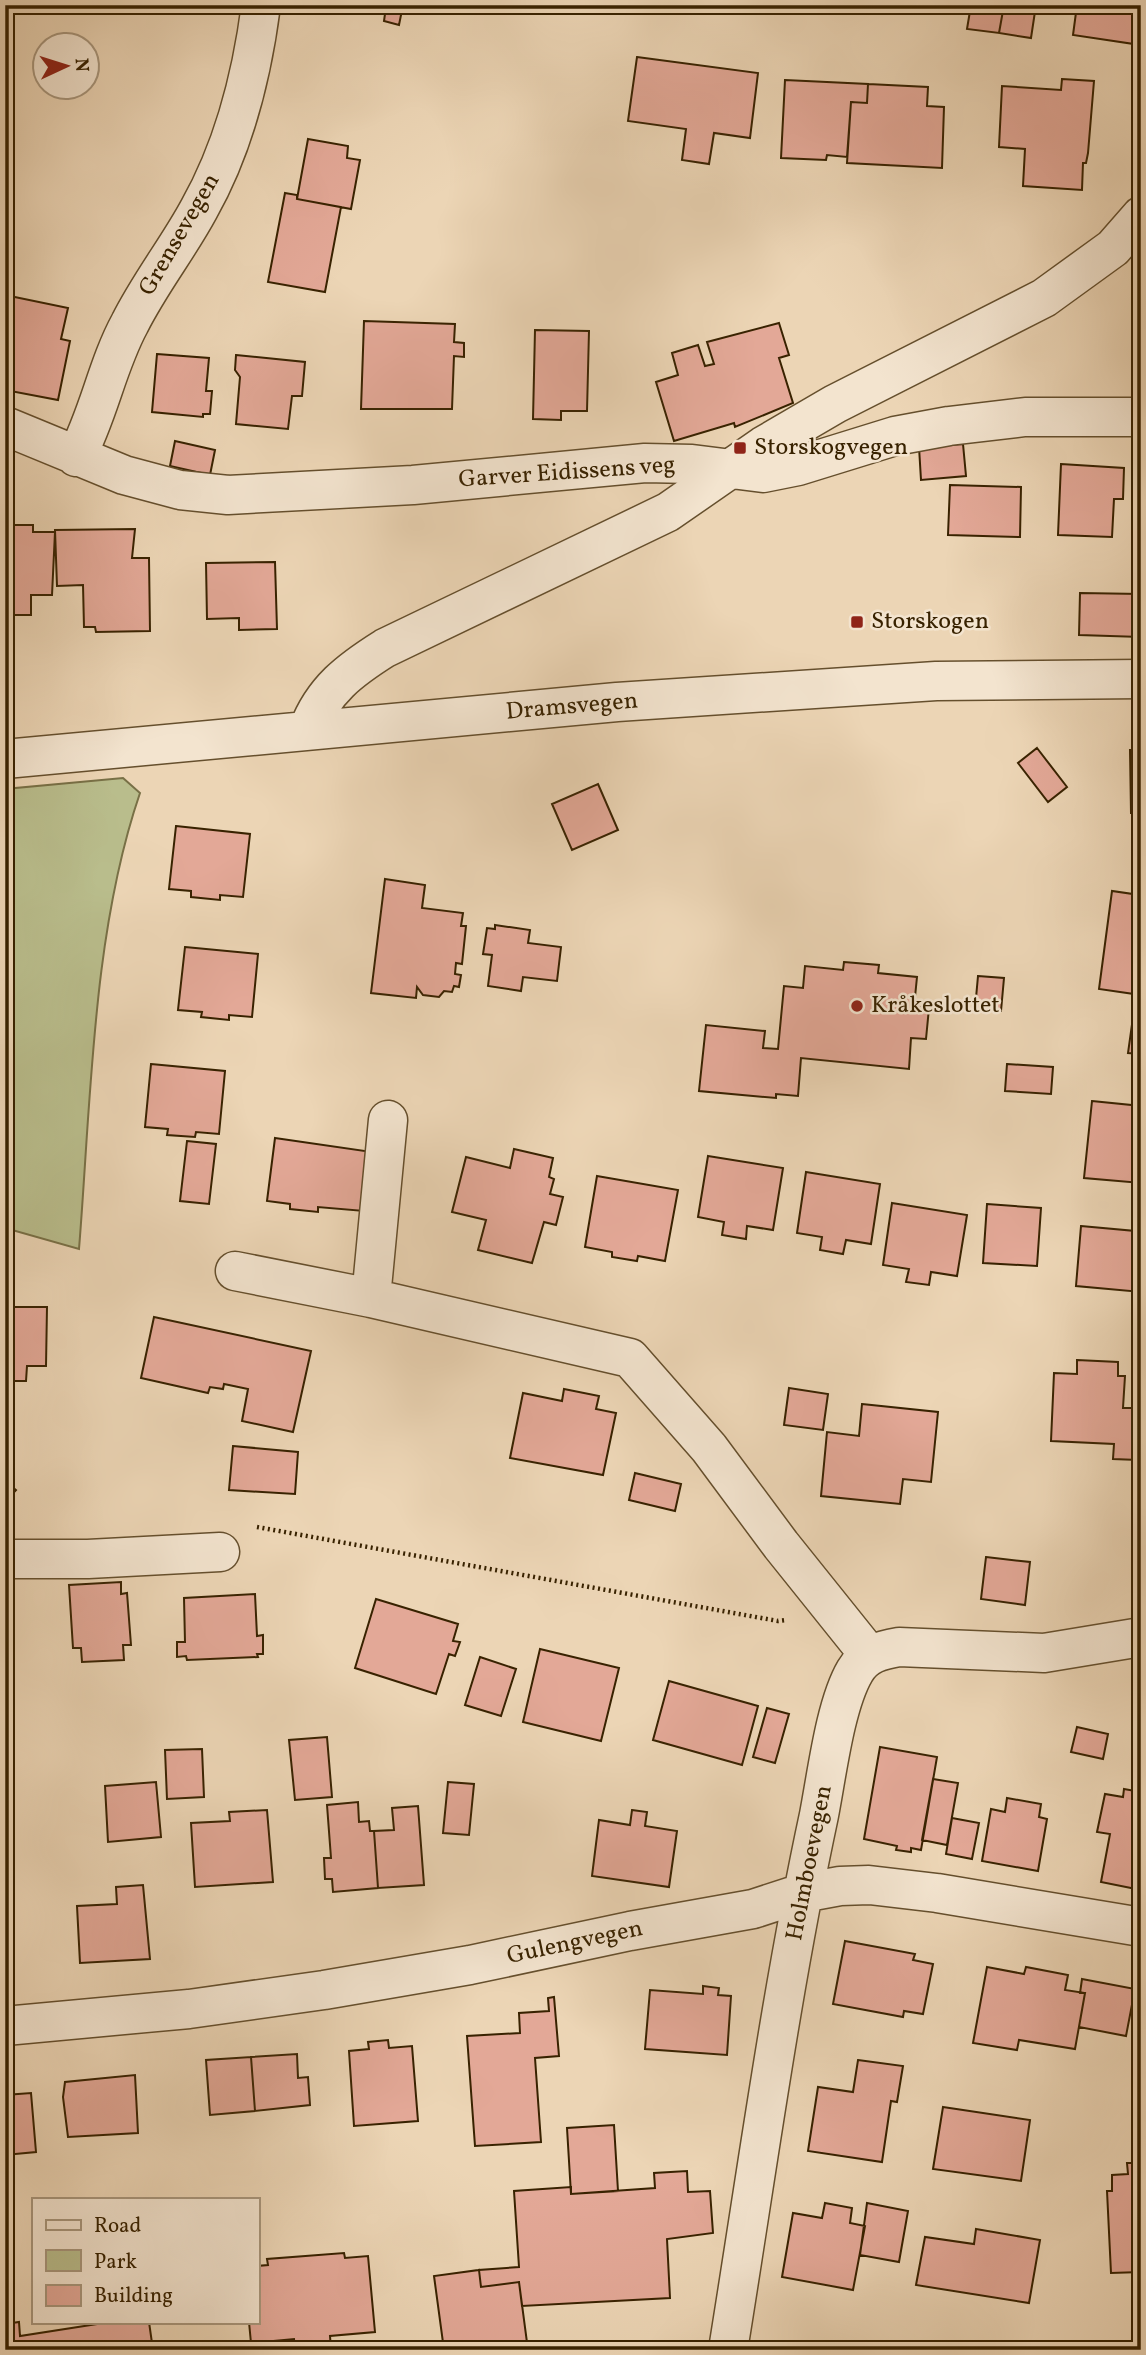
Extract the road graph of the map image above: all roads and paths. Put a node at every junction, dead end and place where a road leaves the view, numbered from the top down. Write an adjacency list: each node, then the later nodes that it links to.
1 (261, 5): 5 (street, Grensevegen)
2 (1141, 216): 6 (street)
3 (1141, 417): 6 (street, Garver Eidissens veg)
4 (5, 426): 5 (street, Garver Eidissens veg)
5 (76, 457): 6 (street, Garver Eidissens veg)
6 (728, 471): 8 (street)
7 (1141, 679): 8 (street, Dramsvegen)
8 (308, 730): 9 (street, Dramsvegen)
9 (5, 759)
10 (388, 1120): 12 (street)
11 (235, 1271): 12 (street)
12 (371, 1298): 16 (street)
13 (254, 1527): 16 (path)
14 (220, 1552): 15 (street)
15 (5, 1559)
16 (835, 1612): 18 (street)
17 (1141, 1637): 18 (street)
18 (870, 1656): 19 (street, Holmboevegen)
19 (802, 1894): 20 (street, Gulengvegen); 21 (street, Gulengvegen); 22 (street, Holmboevegen)
20 (1141, 1927)
21 (5, 2026)
22 (728, 2350)

